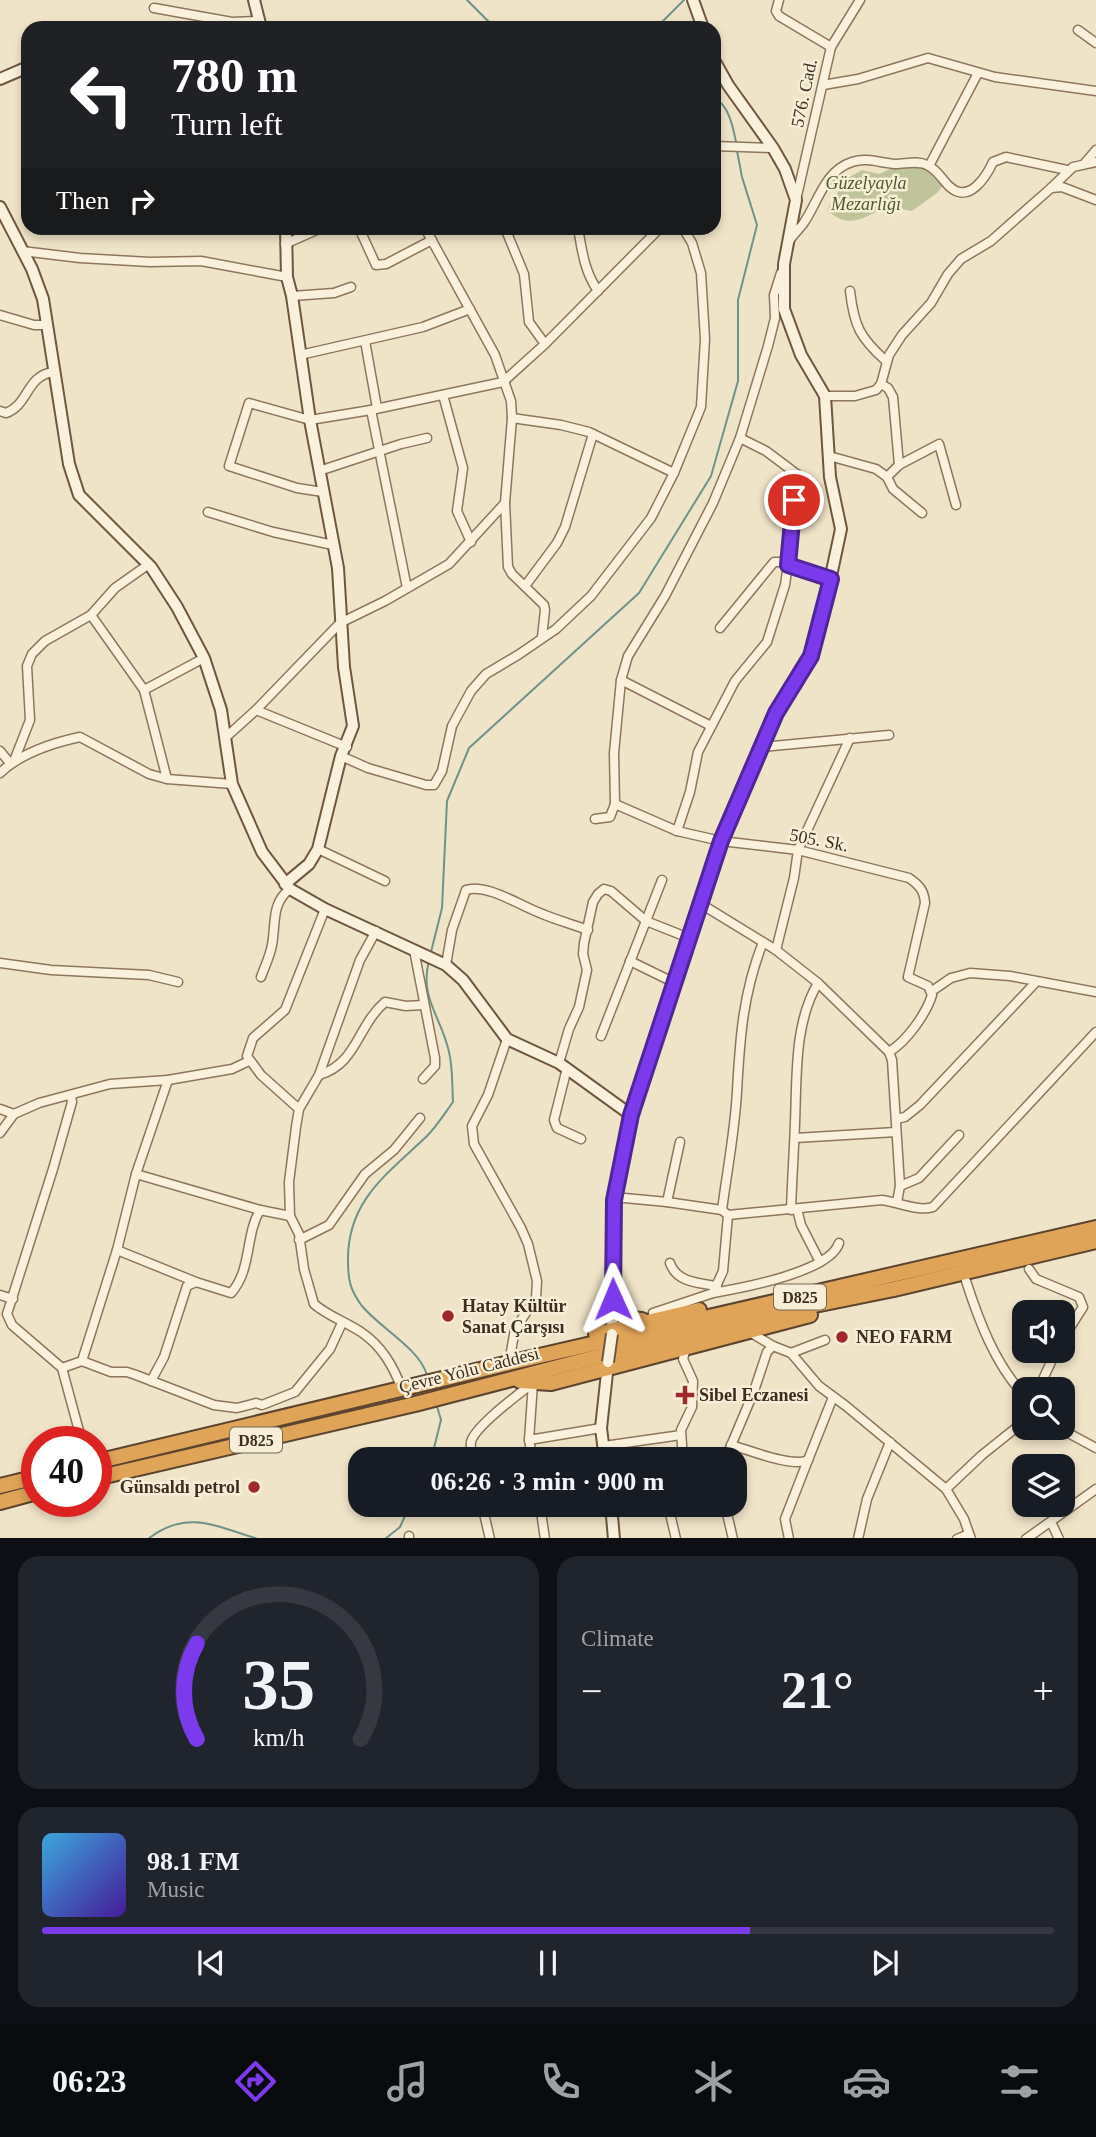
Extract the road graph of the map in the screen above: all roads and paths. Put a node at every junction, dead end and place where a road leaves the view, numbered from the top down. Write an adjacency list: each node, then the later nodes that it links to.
1 (254, 0): 7 (street)
2 (779, 0): 11 (street)
3 (860, 0): 11 (street, 576. Cad.)
4 (695, 4): 8 (street)
5 (154, 8): 6 (street)
6 (226, 21)
7 (259, 21)
8 (701, 21)
9 (1078, 30): 10 (street)
10 (1096, 43)
11 (831, 47): 16 (street, 576. Cad.)
12 (21, 70): 15 (street)
13 (721, 72): 19 (street)
14 (978, 73): 16 (street); 17 (street); 23 (street)
15 (0, 79)
16 (823, 85): 26 (street, 576. Cad.)
17 (1096, 91)
18 (721, 146): 19 (street)
19 (773, 148): 26 (street)
20 (1096, 150): 22 (street)
21 (1096, 162): 22 (street)
22 (1084, 164): 24 (street)
23 (929, 166): 24 (street); 38 (street)
24 (1067, 170): 25 (street)
25 (1051, 188): 27 (street); 53 (street)
26 (796, 200): 38 (street)
27 (1096, 200)
28 (0, 207): 40 (street)
29 (286, 235): 39 (street)
30 (305, 235): 39 (street)
31 (362, 235): 37 (street)
32 (429, 235): 37 (street)
33 (508, 235): 51 (street)
34 (579, 235): 44 (street)
35 (653, 235): 44 (street)
36 (687, 235): 70 (street)
37 (432, 240): 47 (street)
38 (789, 241): 41 (street)
39 (285, 244): 42 (street)
40 (22, 251): 42 (street); 49 (street)
41 (784, 264): 58 (street); 65 (street)
42 (287, 277): 46 (street)
43 (351, 287): 46 (street)
44 (598, 290): 51 (street)
45 (850, 291): 53 (street)
46 (292, 296): 52 (street)
47 (470, 309): 50 (street); 55 (street)
48 (0, 315): 49 (street)
49 (47, 325): 54 (street)
50 (365, 341): 52 (street); 59 (street)
51 (545, 344): 55 (street)
52 (300, 355): 62 (street)
53 (886, 361): 56 (street)
54 (54, 372): 60 (street); 79 (street)
55 (503, 382): 57 (street); 61 (street)
56 (881, 384): 58 (street); 68 (street)
57 (443, 395): 59 (street); 77 (street)
58 (825, 396): 67 (street)
59 (374, 409): 62 (street); 66 (street)
60 (0, 411)
61 (512, 418): 63 (street); 73 (street)
62 (310, 420): 69 (street); 72 (street)
63 (593, 434): 70 (street); 82 (street)
64 (427, 438): 66 (street)
65 (740, 438): 80 (street); 89 (street)
66 (381, 452): 69 (street); 83 (street)
67 (829, 456): 71 (street); 81 (street)
68 (899, 465): 71 (street); 74 (street)
69 (319, 471): 72 (street)
70 (674, 473): 87 (street)
71 (887, 477): 76 (street)
72 (323, 492): 78 (street)
73 (505, 503): 77 (street); 82 (street)
74 (956, 505)
75 (208, 512): 78 (street)
76 (922, 513)
77 (471, 542): 83 (street)
78 (333, 545): 85 (street)
79 (149, 564): 84 (street); 88 (street)
80 (788, 565): 81 (street); 86 (street); 92 (street)
81 (831, 579): 96 (street)
82 (525, 586): 87 (street)
83 (407, 587): 85 (street)
84 (91, 615): 90 (street); 99 (street)
85 (340, 623): 91 (street); 98 (street)
86 (720, 628)
87 (542, 637): 98 (street)
88 (204, 658): 90 (street); 94 (street)
89 (621, 680): 92 (street); 103 (street)
90 (144, 690): 101 (street)
91 (256, 710): 94 (street); 98 (street)
92 (711, 726): 105 (street)
93 (889, 734): 95 (street)
94 (225, 738): 102 (street)
95 (850, 738): 96 (street); 108 (street)
96 (762, 747): 106 (street)
97 (0, 751): 99 (street)
98 (344, 752): 107 (street)
99 (12, 762): 100 (street); 101 (street)
100 (0, 773)
101 (167, 779): 102 (street)
102 (232, 784): 111 (street)
103 (615, 804): 104 (street); 105 (street, 505. Sk.)
104 (595, 819)
105 (677, 831): 106 (street, 505. Sk.)
106 (721, 841): 108 (street, 505. Sk.); 112 (street)
107 (318, 849): 110 (street); 111 (street)
108 (798, 849): 120 (street); 129 (street, 505. Sk.)
109 (662, 880): 114 (street)
110 (385, 881)
111 (287, 886): 113 (street); 124 (street)
112 (701, 904): 117 (street); 118 (street)
113 (325, 909): 116 (street); 136 (street)
114 (646, 921): 115 (street); 117 (street); 121 (street)
115 (588, 930): 123 (street); 137 (street)
116 (376, 931): 119 (street); 138 (street)
117 (689, 938): 127 (street)
118 (763, 942): 120 (street); 161 (street)
119 (414, 950): 123 (street); 131 (street)
120 (776, 950): 128 (street)
121 (630, 961): 127 (street); 133 (street)
122 (0, 963): 125 (street)
123 (446, 965): 134 (street)
124 (261, 977)
125 (178, 982)
126 (1036, 982): 129 (street); 130 (street); 147 (street)
127 (675, 983): 145 (street)
128 (818, 983): 135 (street); 151 (street)
129 (932, 991): 135 (street)
130 (1096, 992)
131 (423, 1005): 138 (street); 139 (street)
132 (1096, 1032): 158 (street)
133 (601, 1036)
134 (507, 1039): 137 (street); 189 (street)
135 (889, 1052): 147 (street)
136 (249, 1061): 140 (street); 143 (street)
137 (563, 1065): 145 (street); 152 (street)
138 (319, 1075): 143 (street)
139 (423, 1079)
140 (168, 1080): 141 (street); 154 (street)
141 (71, 1095): 144 (street); 177 (street)
142 (0, 1109): 144 (street)
143 (299, 1109): 162 (street)
144 (14, 1114): 149 (street)
145 (631, 1115): 156 (street)
146 (420, 1118): 164 (street)
147 (896, 1119): 148 (street)
148 (895, 1132): 151 (street); 155 (street)
149 (0, 1133)
150 (959, 1135): 155 (street)
151 (795, 1138): 159 (street)
152 (581, 1139)
153 (680, 1142): 157 (street)
154 (136, 1174): 160 (street); 167 (street)
155 (900, 1186): 158 (street)
156 (614, 1197): 157 (street); 178 (street)
157 (667, 1202): 161 (street)
158 (897, 1202): 159 (street)
159 (794, 1209): 161 (street); 168 (street)
160 (260, 1210): 162 (street); 173 (street)
161 (725, 1213): 175 (street)
162 (290, 1216): 164 (street)
163 (1096, 1228): 171 (highway, Çevre Yolu Caddesi / D825)
164 (299, 1240): 181 (street)
165 (1096, 1241): 174 (highway, Çevre Yolu Caddesi / D825)
166 (839, 1243): 168 (street)
167 (117, 1250): 173 (street); 188 (street)
168 (820, 1262): 175 (street)
169 (670, 1263): 175 (street)
170 (1030, 1269): 180 (street)
171 (873, 1281): 179 (highway); 189 (highway, Çevre Yolu Caddesi / D825)
172 (966, 1281): 194 (street)
173 (196, 1282): 193 (street)
174 (894, 1289): 182 (highway); 192 (highway, Çevre Yolu Caddesi / D825)
175 (715, 1290): 179 (street)
176 (0, 1295): 177 (street)
177 (13, 1299): 191 (street)
178 (613, 1299): 179 (highway); 183 (street)
179 (654, 1320): 183 (highway)
180 (1075, 1320)
181 (342, 1323): 193 (street); 196 (street)
182 (748, 1331): 185 (street); 186 (highway)
183 (612, 1332): 189 (highway); 190 (street, bridge)
184 (825, 1340): 187 (street)
185 (773, 1346): 187 (street); 205 (street)
186 (686, 1348): 190 (highway); 201 (street)
187 (791, 1353): 197 (street)
188 (82, 1361): 191 (street); 193 (street)
189 (506, 1364): 196 (highway, Çevre Yolu Caddesi / D825)
190 (608, 1365): 195 (highway); 199 (street)
191 (62, 1368): 198 (street)
192 (509, 1379): 195 (highway); 213 (highway, Çevre Yolu Caddesi / D825)
193 (151, 1381)
194 (1012, 1382)
195 (533, 1383): 203 (street); 207 (street)
196 (408, 1387): 211 (highway, Çevre Yolu Caddesi / D825)
197 (833, 1397): 204 (street); 212 (street)
198 (78, 1426)
199 (601, 1428): 203 (street); 206 (street)
200 (1012, 1431): 216 (street)
201 (681, 1435): 206 (street); 209 (street)
202 (1075, 1437): 210 (street)
203 (529, 1440): 208 (street)
204 (890, 1443): 216 (street); 233 (street)
205 (732, 1445): 212 (street)
206 (604, 1446)
207 (472, 1447)
208 (530, 1447)
209 (682, 1447)
210 (1096, 1448)
211 (112, 1458)
212 (808, 1460): 232 (street)
213 (112, 1474)
214 (21, 1481): 215 (highway)
215 (0, 1486)
216 (946, 1489): 226 (street)
217 (1096, 1489): 225 (street)
218 (21, 1496): 219 (highway)
219 (0, 1502)
220 (485, 1517): 227 (street)
221 (542, 1517): 228 (street)
222 (613, 1517): 229 (street)
223 (671, 1517): 230 (street)
224 (728, 1517): 231 (street)
225 (1051, 1522): 235 (street); 236 (street)
226 (970, 1536): 234 (street)
227 (490, 1538)
228 (545, 1538)
229 (614, 1538)
230 (676, 1538)
231 (733, 1538)
232 (789, 1538)
233 (859, 1538)
234 (957, 1538)
235 (1026, 1538)
236 (1059, 1538)

